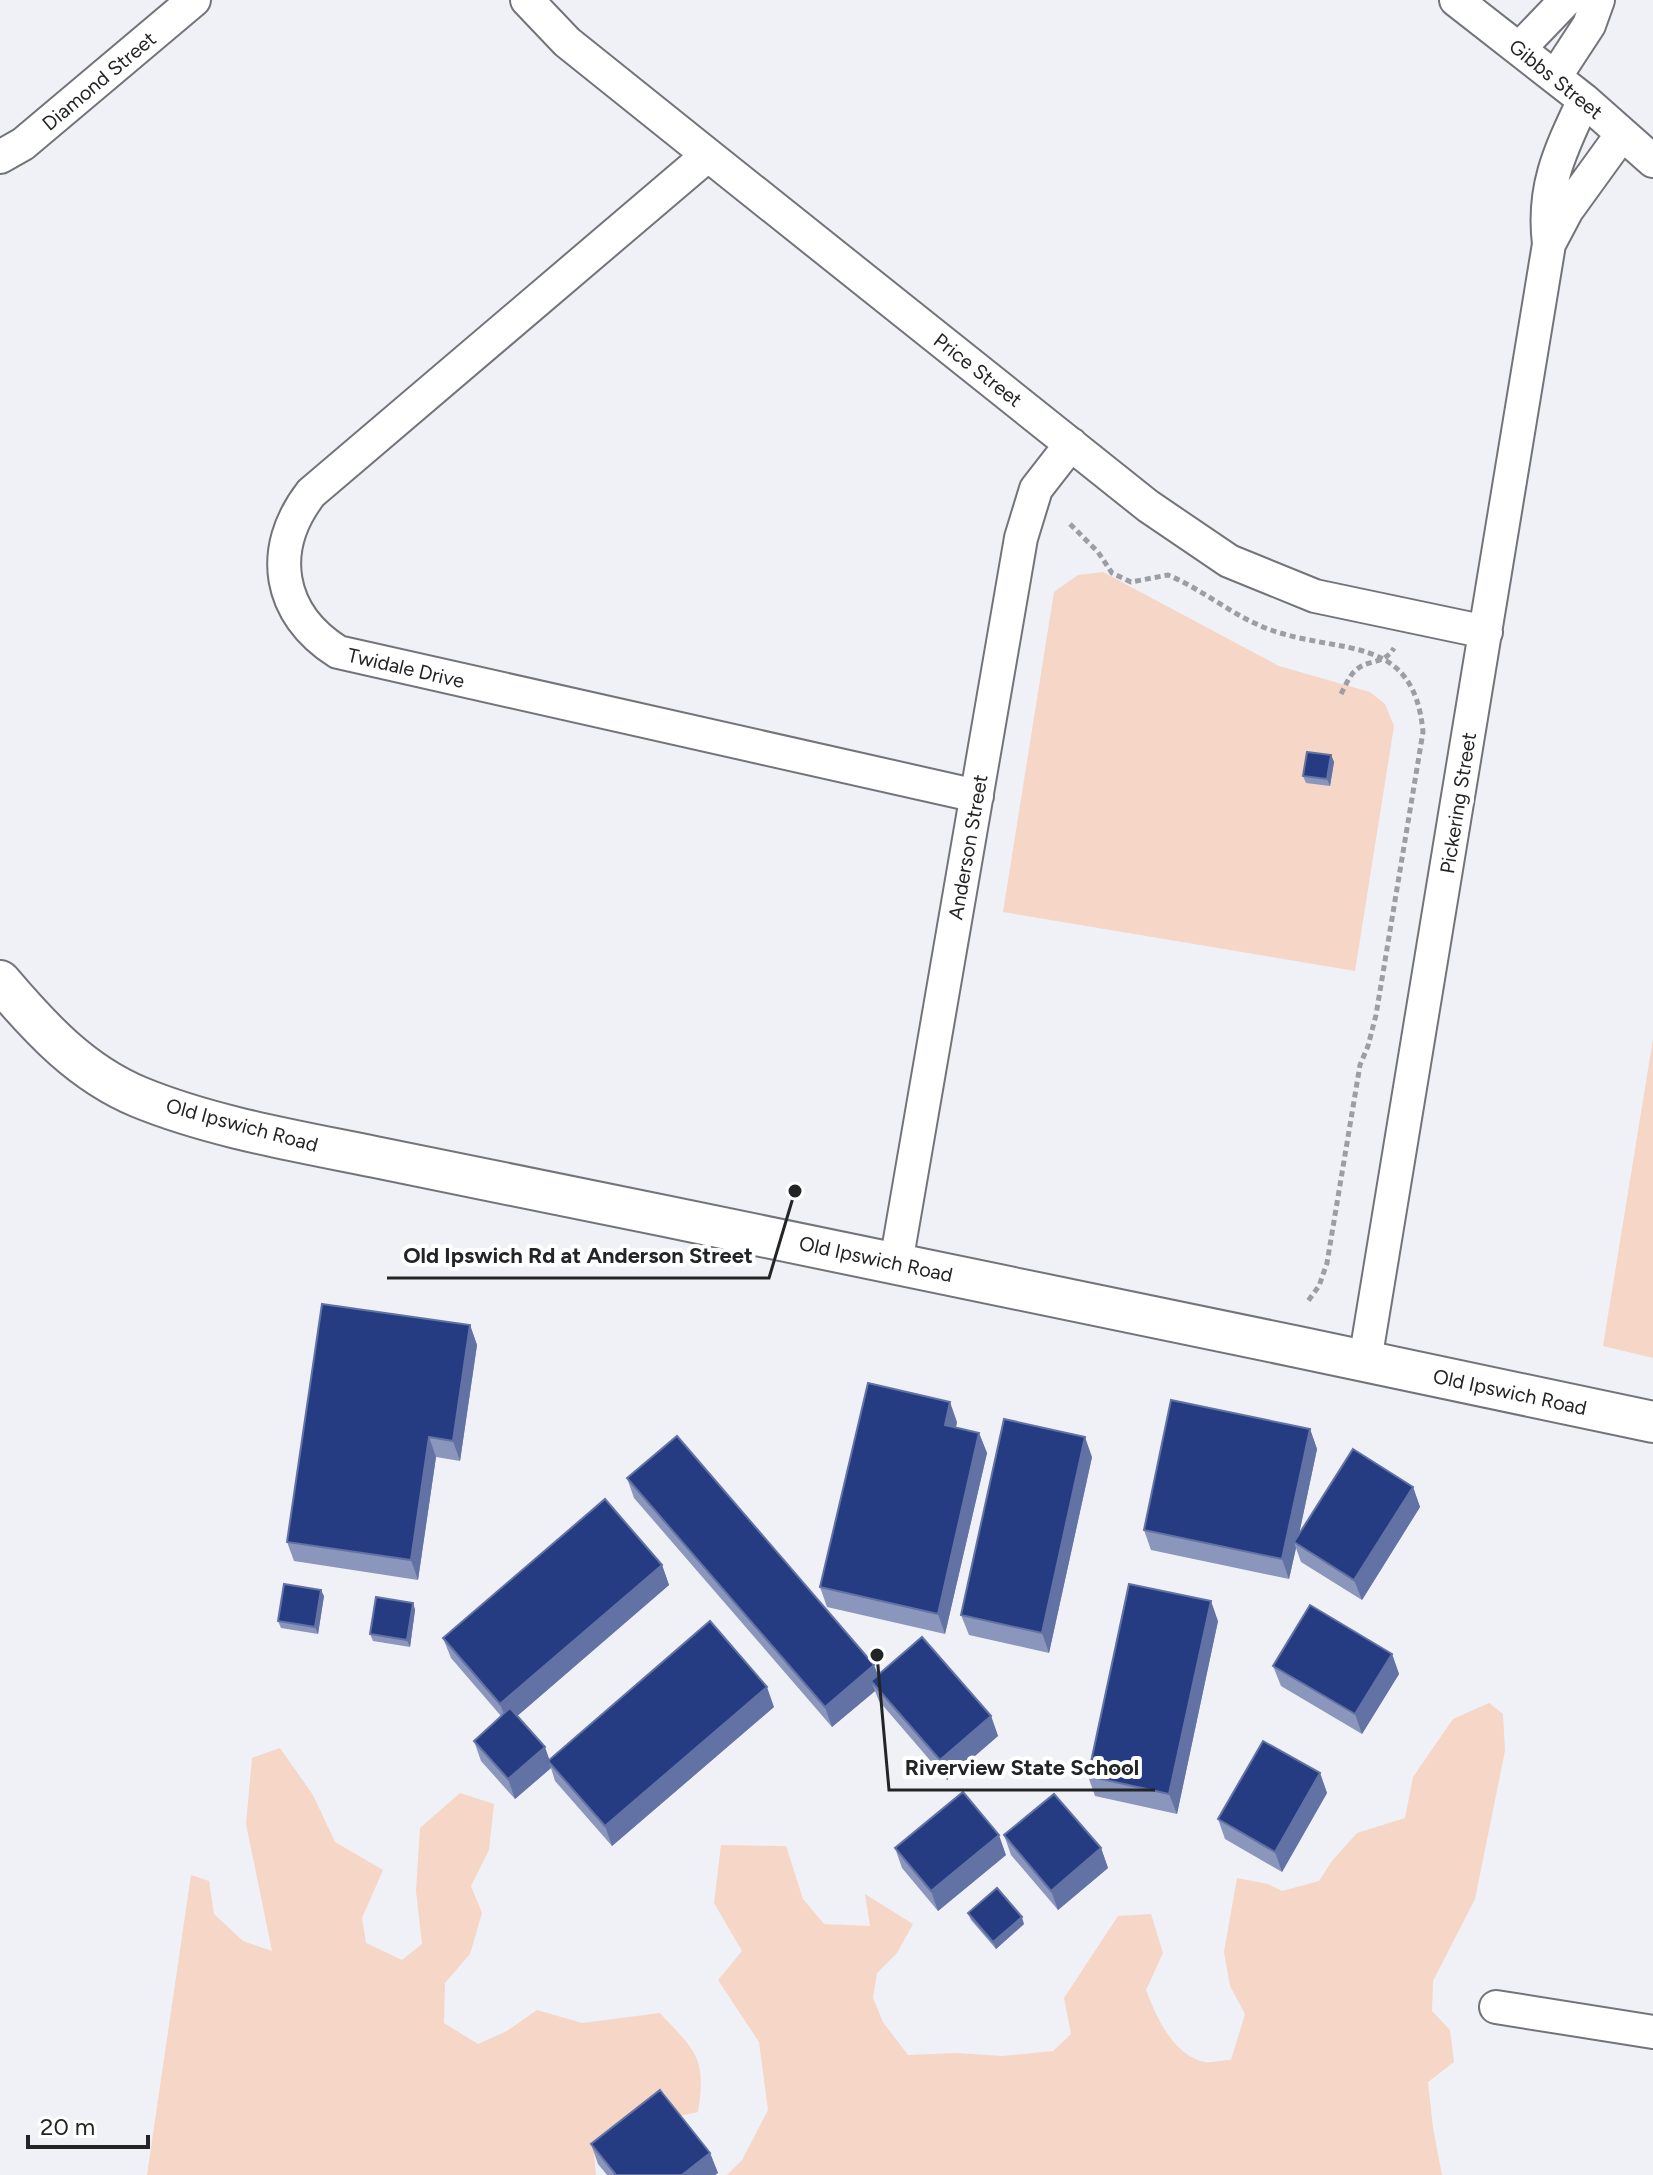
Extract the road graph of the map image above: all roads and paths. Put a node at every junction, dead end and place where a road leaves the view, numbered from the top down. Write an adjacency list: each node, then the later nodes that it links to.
1 (194, 0): 11 (street, Diamond Street)
2 (527, 0): 10 (street, Price Street)
3 (1456, 0): 6 (street, Gibbs Street)
4 (1566, 0): 6 (street)
5 (1598, 0): 7 (street)
6 (1519, 49): 7 (street, Gibbs Street)
7 (1555, 77): 8 (street, Gibbs Street)
8 (1584, 100): 9 (street, Gibbs Street); 13 (street, Pickering Street)
9 (1622, 134): 12 (street, Gibbs Street); 13 (street, Pickering Street)
10 (708, 155): 14 (street, Price Street); 20 (street, Twidale Drive)
11 (0, 157)
12 (1653, 161)
13 (1549, 244): 16 (street, Pickering Street)
14 (1071, 444): 16 (street, Price Street); 20 (street, Anderson Street)
15 (1070, 524): 18 (path)
16 (1486, 632): 24 (street, Pickering Street)
17 (1397, 639): 18 (path)
18 (1385, 659): 19 (path); 23 (path)
19 (1341, 694)
20 (977, 796): 22 (street, Anderson Street)
21 (0, 981): 22 (street, Old Ipswich Road)
22 (896, 1263): 24 (street, Old Ipswich Road)
23 (1308, 1301)
24 (1365, 1361): 25 (street, Old Ipswich Road)
25 (1653, 1422)
26 (1496, 2007): 27 (street)
27 (1653, 2032)

